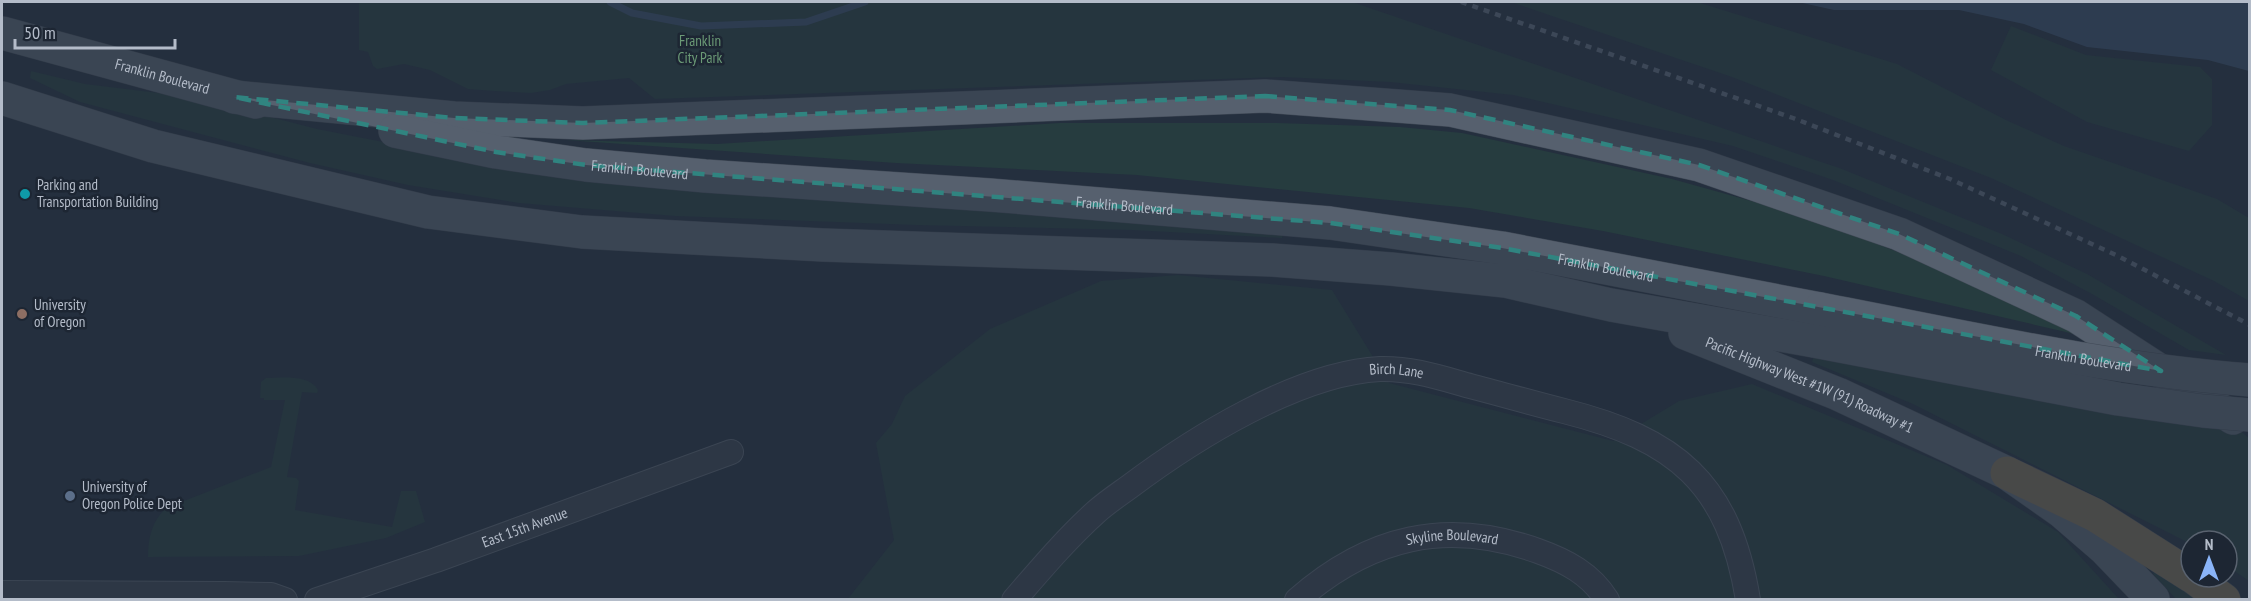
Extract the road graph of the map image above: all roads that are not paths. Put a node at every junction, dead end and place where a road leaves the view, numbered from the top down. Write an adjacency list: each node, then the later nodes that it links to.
1 (2, 33): 2 (main road, Franklin Boulevard)
2 (234, 97): 5 (main road, Franklin Boulevard, bridge); 7 (main road)
3 (2, 98): 4 (main road)
4 (1611, 305): 6 (main road, bridge); 9 (main road, Pacific Highway West #1W (91) Roadway #1)
5 (2250, 380)
6 (2250, 414)
7 (2250, 429)
8 (731, 452): 14 (street, East 15th Avenue)
9 (2007, 473): 10 (highway); 19 (main road, Pacific Highway West #1W (91) Roadway #1)
10 (2179, 569)
11 (2209, 589): 20 (highway)
12 (2, 593): 13 (street)
13 (285, 600)
14 (317, 600)
15 (1014, 600): 18 (street, Birch Lane)
16 (1297, 600): 17 (street, Skyline Boulevard)
17 (1607, 600)
18 (1748, 600)
19 (2153, 600)
20 (2224, 600)

